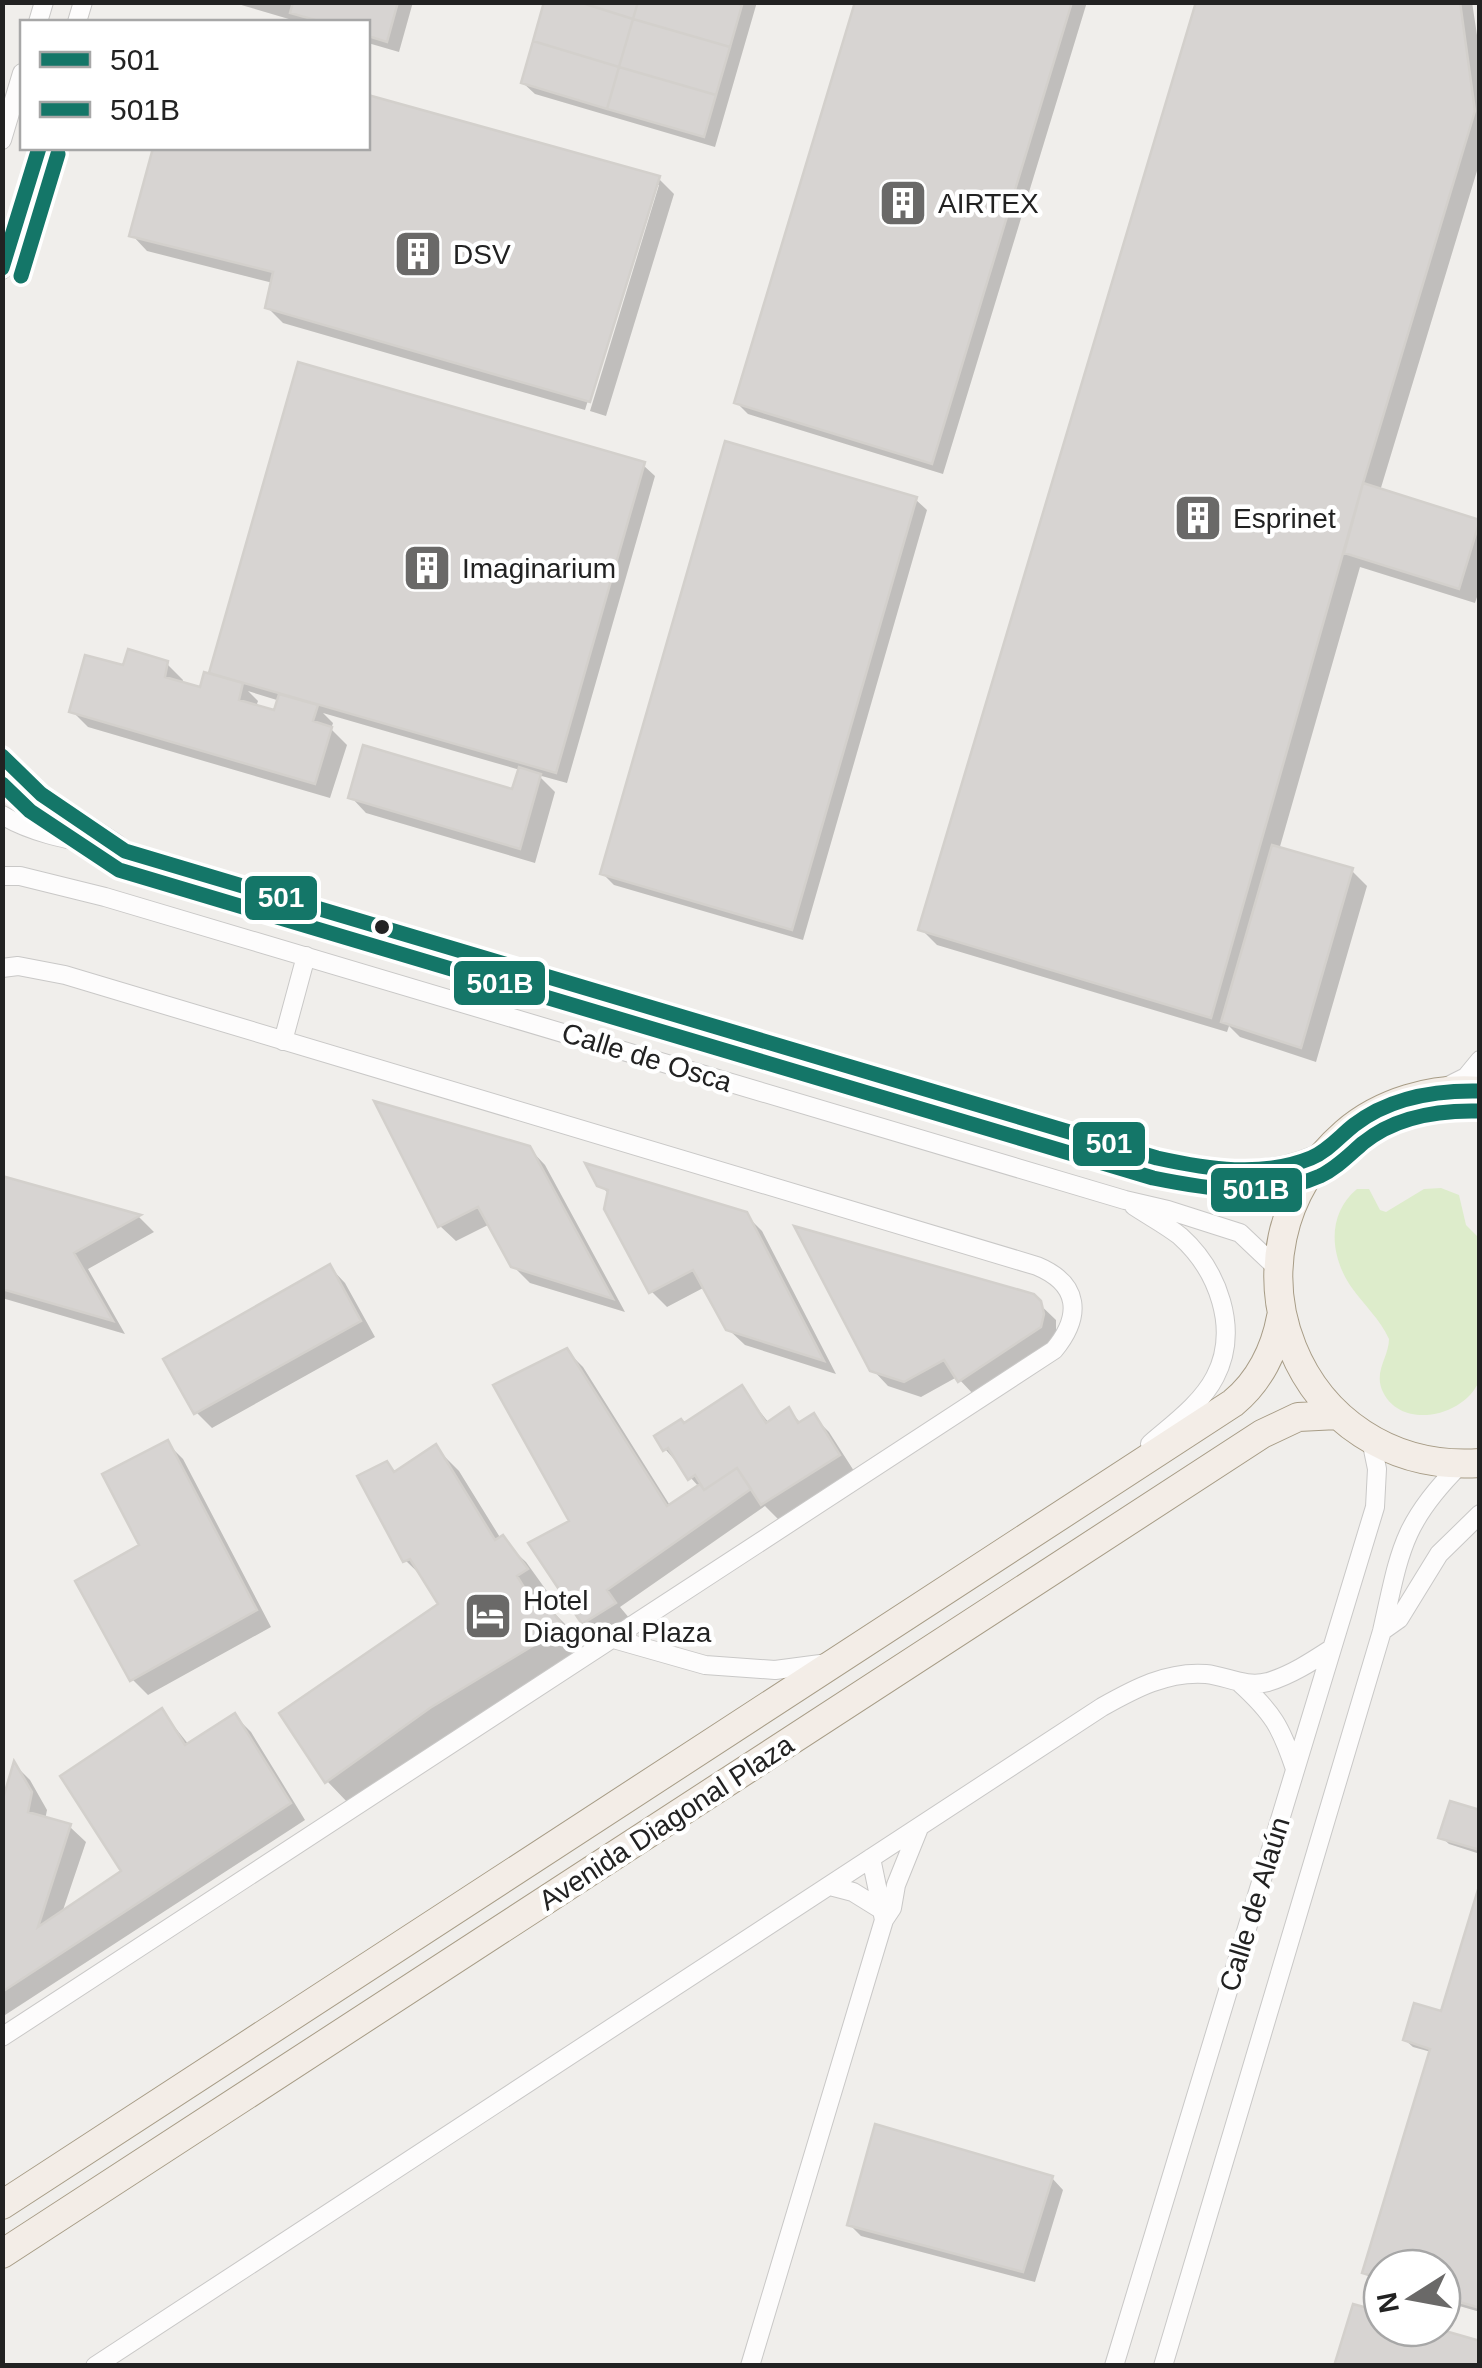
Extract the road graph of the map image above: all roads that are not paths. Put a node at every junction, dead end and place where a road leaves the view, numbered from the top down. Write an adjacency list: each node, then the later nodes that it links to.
1 (20, 80): 2 (street)
2 (2, 140)
3 (38, 150): 4 (street)
4 (2, 270)
5 (2, 756): 7 (street)
6 (2, 815): 7 (street, Calle de Osca)
7 (125, 851): 15 (street, Calle de Osca)
8 (2, 876): 9 (street, Calle de Osca)
9 (306, 956): 11 (street); 16 (street, Calle de Osca)
10 (2, 968): 11 (street)
11 (283, 1041): 25 (street)
12 (1480, 1060): 14 (street)
13 (1480, 1091): 14 (main road)
14 (1434, 1092): 15 (main road)
15 (1326, 1150): 17 (main road)
16 (1126, 1200): 17 (street, Calle de Osca); 22 (street)
17 (1277, 1268): 18 (main road)
18 (1281, 1317): 19 (main road); 22 (main road, Avenida Diagonal Plaza)
19 (1338, 1415): 20 (main road); 37 (main road, Avenida Diagonal Plaza)
20 (1371, 1440): 21 (main road); 26 (street, Calle de Alaún)
21 (1470, 1464): 24 (street, Calle de Alaún)
22 (1094, 1492): 27 (main road, Avenida Diagonal Plaza)
23 (1480, 1514): 24 (street)
24 (1382, 1631): 41 (street, Calle de Alaún)
25 (610, 1638): 27 (street, Avenida Diagonal Plaza); 35 (street)
26 (1331, 1649): 28 (street); 29 (street, Calle de Alaún)
27 (833, 1662): 36 (main road, Avenida Diagonal Plaza)
28 (1240, 1683): 29 (street); 30 (street)
29 (1295, 1769): 40 (street, Calle de Alaún)
30 (920, 1826): 31 (street); 32 (street)
31 (871, 1858): 32 (street); 33 (street); 34 (street)
32 (896, 1885): 34 (street)
33 (830, 1886): 34 (street); 38 (street)
34 (883, 1915): 39 (street)
35 (2, 2037)
36 (2, 2206)
37 (2, 2254)
38 (94, 2366)
39 (750, 2366)
40 (1114, 2366)
41 (1163, 2366)

